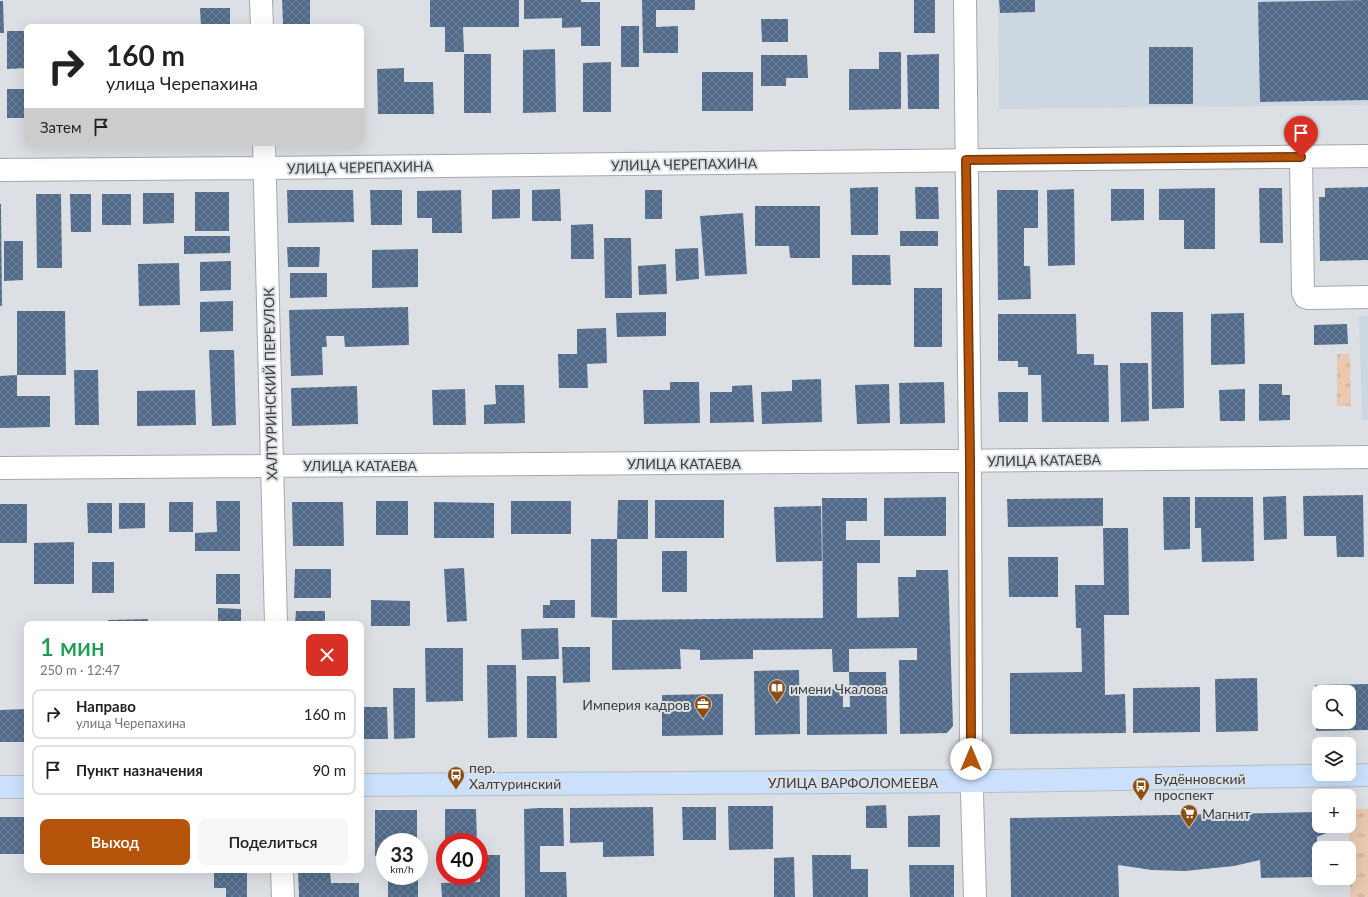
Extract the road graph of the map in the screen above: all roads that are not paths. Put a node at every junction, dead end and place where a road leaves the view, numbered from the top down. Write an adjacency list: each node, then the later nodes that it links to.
1 (261, 0): 3 (street)
2 (965, 0): 7 (street)
3 (262, 24)
4 (264, 146): 8 (street, ХАЛТУРИНСКИЙ ПЕРЕУЛОК)
5 (1368, 156): 6 (street, УЛИЦА ЧЕРЕПАХИНА)
6 (1301, 157): 7 (street, УЛИЦА ЧЕРЕПАХИНА); 10 (street)
7 (966, 160): 8 (street, УЛИЦА ЧЕРЕПАХИНА); 12 (street)
8 (265, 168): 9 (street, УЛИЦА ЧЕРЕПАХИНА); 13 (street, ХАЛТУРИНСКИЙ ПЕРЕУЛОК)
9 (0, 170)
10 (1368, 297)
11 (1368, 457): 12 (street, УЛИЦА КАТАЕВА)
12 (970, 461): 13 (street, УЛИЦА КАТАЕВА); 17 (street)
13 (272, 466): 14 (street, УЛИЦА КАТАЕВА); 15 (street, ХАЛТУРИНСКИЙ ПЕРЕУЛОК)
14 (0, 468)
15 (276, 621)
16 (1368, 775): 17 (main road, УЛИЦА ВАРФОЛОМЕЕВА)
17 (971, 781): 18 (main road, УЛИЦА ВАРФОЛОМЕЕВА); 23 (street)
18 (364, 785)
19 (0, 787): 20 (main road)
20 (24, 787)
21 (282, 873): 22 (street)
22 (283, 897)
23 (975, 897)

